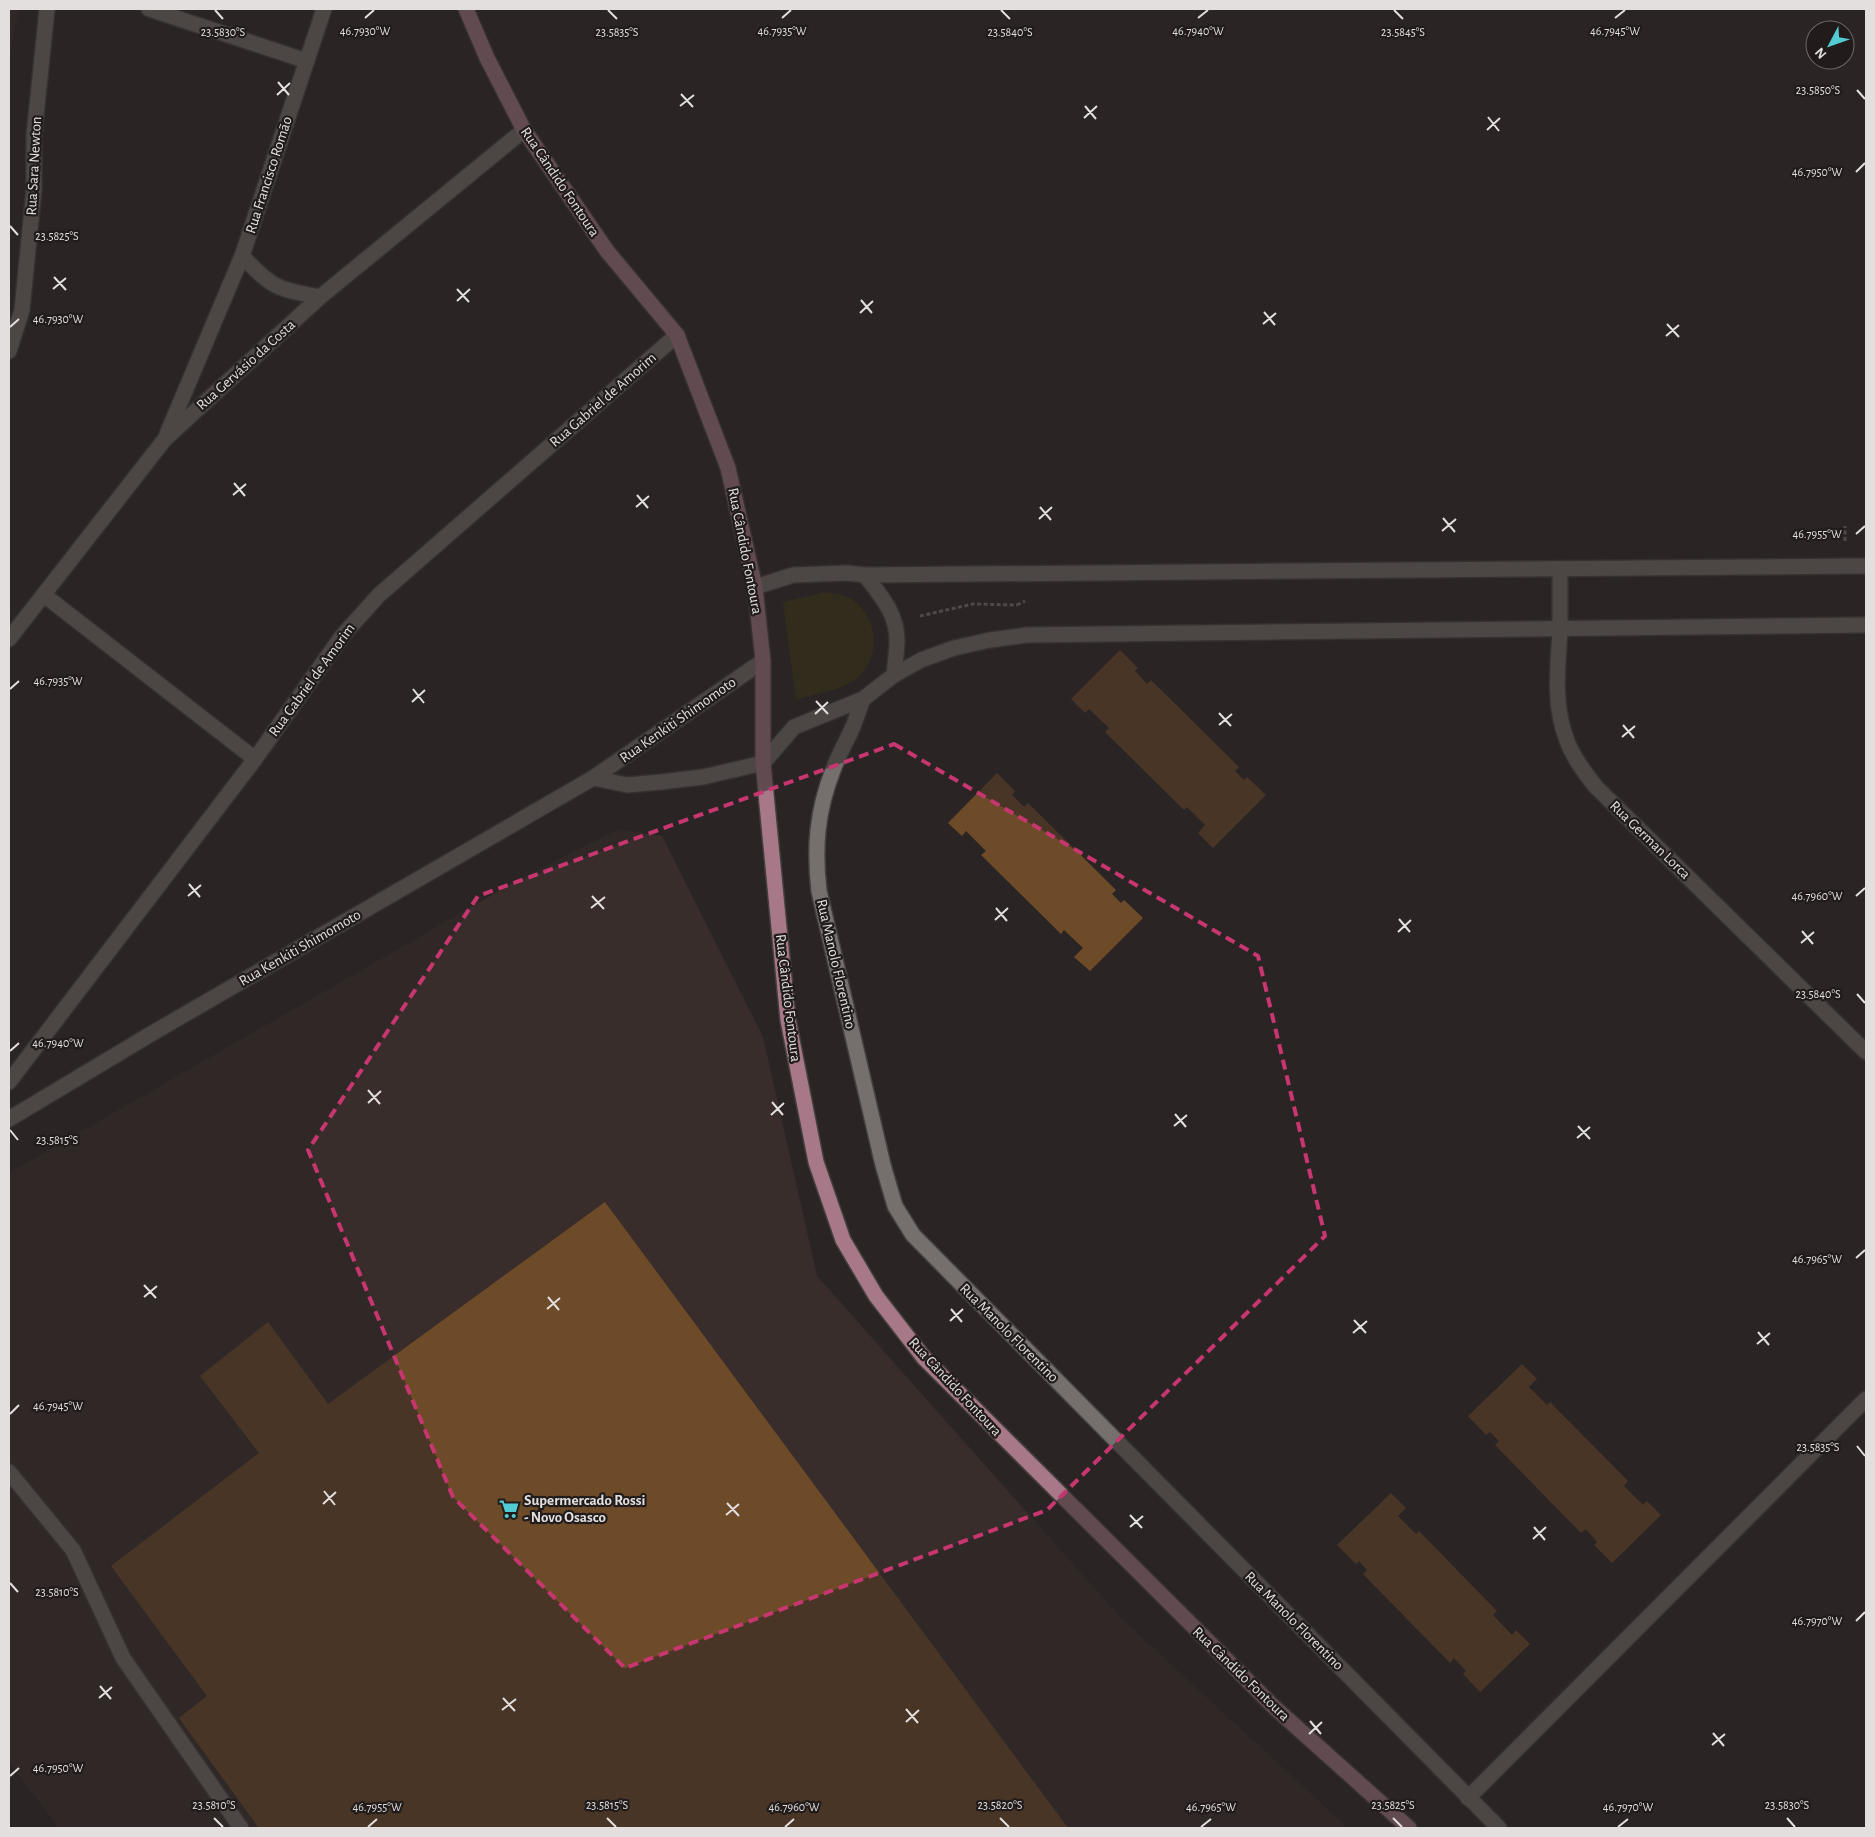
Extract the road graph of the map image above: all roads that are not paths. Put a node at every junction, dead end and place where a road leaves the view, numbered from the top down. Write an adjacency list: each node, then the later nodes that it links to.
1 (47, 9): 10 (street, Rua Sara Newton)
2 (149, 9): 5 (street)
3 (324, 9): 5 (street, Rua Francisco Romão)
4 (466, 9): 6 (main road, Rua Cândido Fontoura)
5 (307, 61): 7 (street, Rua Francisco Romão)
6 (524, 130): 8 (street, Rua Gervásio da Costa); 9 (main road, Rua Cândido Fontoura)
7 (242, 256): 8 (street); 11 (street, Rua Francisco Romão)
8 (320, 297): 11 (street, Rua Gervásio da Costa)
9 (677, 335): 15 (main road, Rua Cândido Fontoura); 23 (street, Rua Gabriel de Amorim)
10 (9, 351)
11 (165, 439): 16 (street, Rua Gervásio da Costa)
12 (1866, 566): 13 (street)
13 (1560, 569): 14 (street); 18 (street, Rua German Lorca)
14 (864, 575): 15 (street); 21 (street)
15 (755, 587): 20 (main road, Rua Cândido Fontoura)
16 (44, 595): 19 (street, Rua Gervásio da Costa); 23 (street)
17 (1866, 625): 18 (street)
18 (1560, 629): 21 (street); 26 (street, Rua German Lorca)
19 (9, 639)
20 (763, 661): 24 (main road, Rua Cândido Fontoura); 25 (street, Rua Kenkiti Shimomoto)
21 (894, 674): 22 (street)
22 (863, 699): 24 (street); 31 (street, Rua Manolo Florentino)
23 (255, 758): 27 (street, Rua Gabriel de Amorim)
24 (763, 763): 25 (street, Rua Kenkiti Shimomoto); 33 (main road, Rua Cândido Fontoura)
25 (593, 778): 28 (street, Rua Kenkiti Shimomoto)
26 (1866, 1052)
27 (9, 1082)
28 (9, 1119)
29 (1866, 1399): 31 (street)
30 (9, 1472): 32 (street)
31 (1468, 1798): 34 (street, Rua Manolo Florentino)
32 (241, 1828)
33 (1409, 1828)
34 (1499, 1828)

